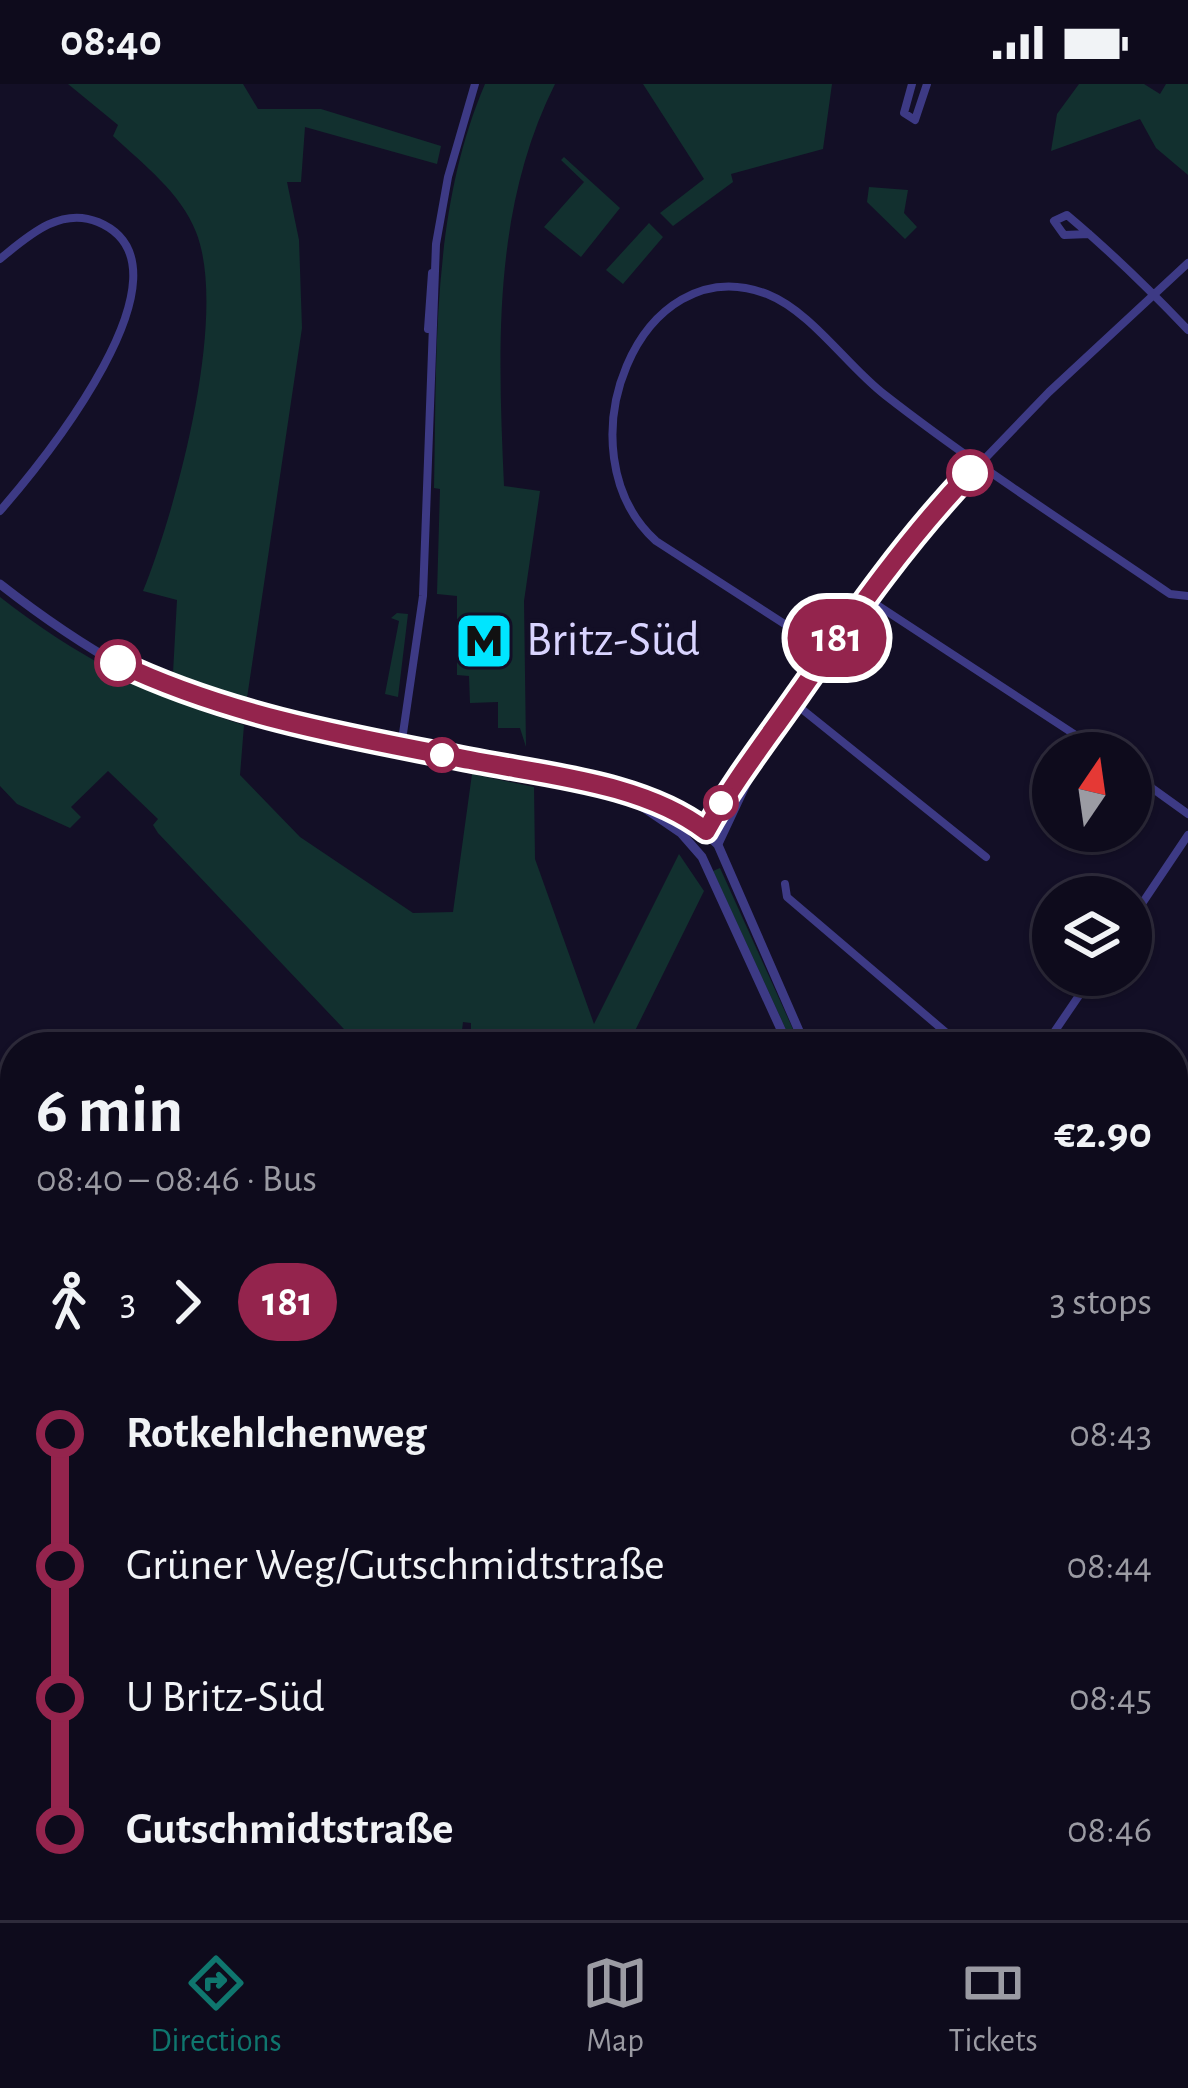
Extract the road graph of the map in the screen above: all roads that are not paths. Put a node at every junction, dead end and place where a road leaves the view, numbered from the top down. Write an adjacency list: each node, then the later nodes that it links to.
1 (476, 84): 18 (street)
2 (912, 84): 3 (street)
3 (927, 84)
4 (1089, 234): 7 (street)
5 (0, 259): 10 (street)
6 (1188, 263): 7 (street)
7 (1153, 293): 8 (street); 9 (street)
8 (1188, 330)
9 (981, 462): 12 (street); 13 (street); 14 (street)
10 (0, 512)
11 (0, 584): 18 (street)
12 (1188, 596)
13 (865, 597): 14 (street); 16 (street)
14 (828, 652): 15 (street)
15 (793, 702): 17 (street); 27 (street)
16 (1070, 732)
17 (769, 737): 22 (street); 25 (street)
18 (401, 747): 20 (street)
19 (1152, 788): 21 (street)
20 (624, 795): 22 (street); 24 (street)
21 (1188, 814)
22 (706, 831): 24 (street); 25 (street)
23 (1188, 835): 29 (street)
24 (694, 845): 26 (street)
25 (718, 845): 26 (street); 32 (street)
26 (702, 857): 31 (street)
27 (986, 857)
28 (785, 884): 33 (street)
29 (1152, 889)
30 (1079, 996): 34 (street)
31 (782, 1032)
32 (798, 1032)
33 (945, 1032)
34 (1054, 1032)

